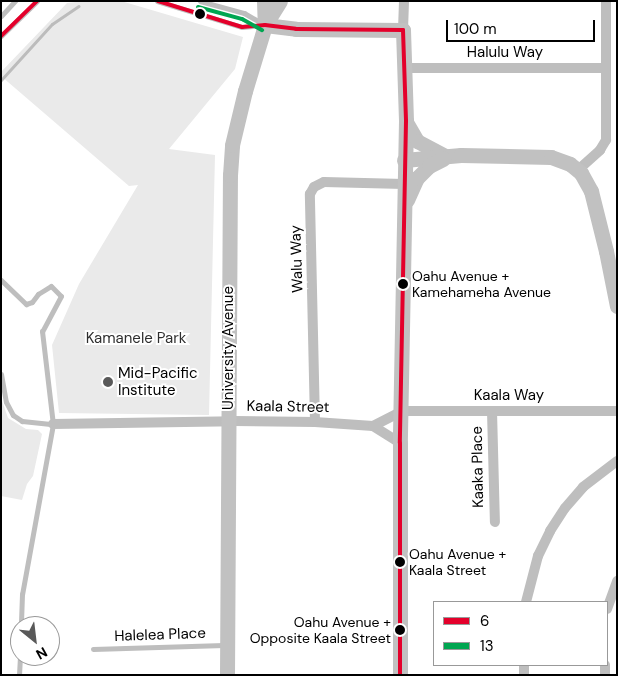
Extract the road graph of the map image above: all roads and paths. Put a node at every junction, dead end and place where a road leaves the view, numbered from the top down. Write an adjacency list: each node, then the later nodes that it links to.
1 (15, 1): 9 (lane)
2 (38, 1): 14 (lane)
3 (157, 1): 11 (lane)
4 (200, 1): 11 (lane)
5 (264, 1): 11 (street, University Avenue)
6 (280, 1): 11 (street, University Avenue)
7 (404, 1): 12 (street)
8 (606, 1): 13 (street)
9 (1, 16)
10 (617, 22): 13 (street)
11 (266, 25): 12 (street); 31 (street, University Avenue)
12 (403, 30): 15 (street)
13 (612, 33): 16 (street)
14 (1, 36)
15 (404, 68): 16 (street, Halulu Way); 17 (street)
16 (606, 68): 18 (street)
17 (406, 121): 19 (street); 20 (street)
18 (612, 140): 21 (street)
19 (446, 157): 20 (street); 21 (street); 23 (street)
20 (404, 160): 22 (street)
21 (578, 170): 24 (street)
22 (404, 184): 23 (street); 32 (street, Walu Way)
23 (404, 212): 28 (street)
24 (612, 251): 26 (street)
25 (1, 280): 33 (lane)
26 (617, 306)
27 (1, 374): 33 (lane)
28 (402, 411): 29 (street, Kaala Way); 34 (street); 35 (street)
29 (492, 411): 30 (street, Kaala Way); 37 (street, Kaaka Place)
30 (617, 411)
31 (230, 421): 32 (street, Kaala Street); 33 (street, Kaala Street); 42 (street, University Avenue)
32 (316, 422): 34 (street, Kaala Street)
33 (53, 424): 41 (lane)
34 (373, 426): 35 (street, Kaala Street)
35 (400, 443): 45 (street)
36 (617, 460): 39 (street)
37 (495, 522)
38 (617, 581): 40 (street)
39 (526, 601)
40 (608, 606)
41 (21, 616)
42 (228, 645): 43 (lane, Halelea Place); 44 (street, University Avenue)
43 (93, 649)
44 (227, 675)
45 (400, 675)

